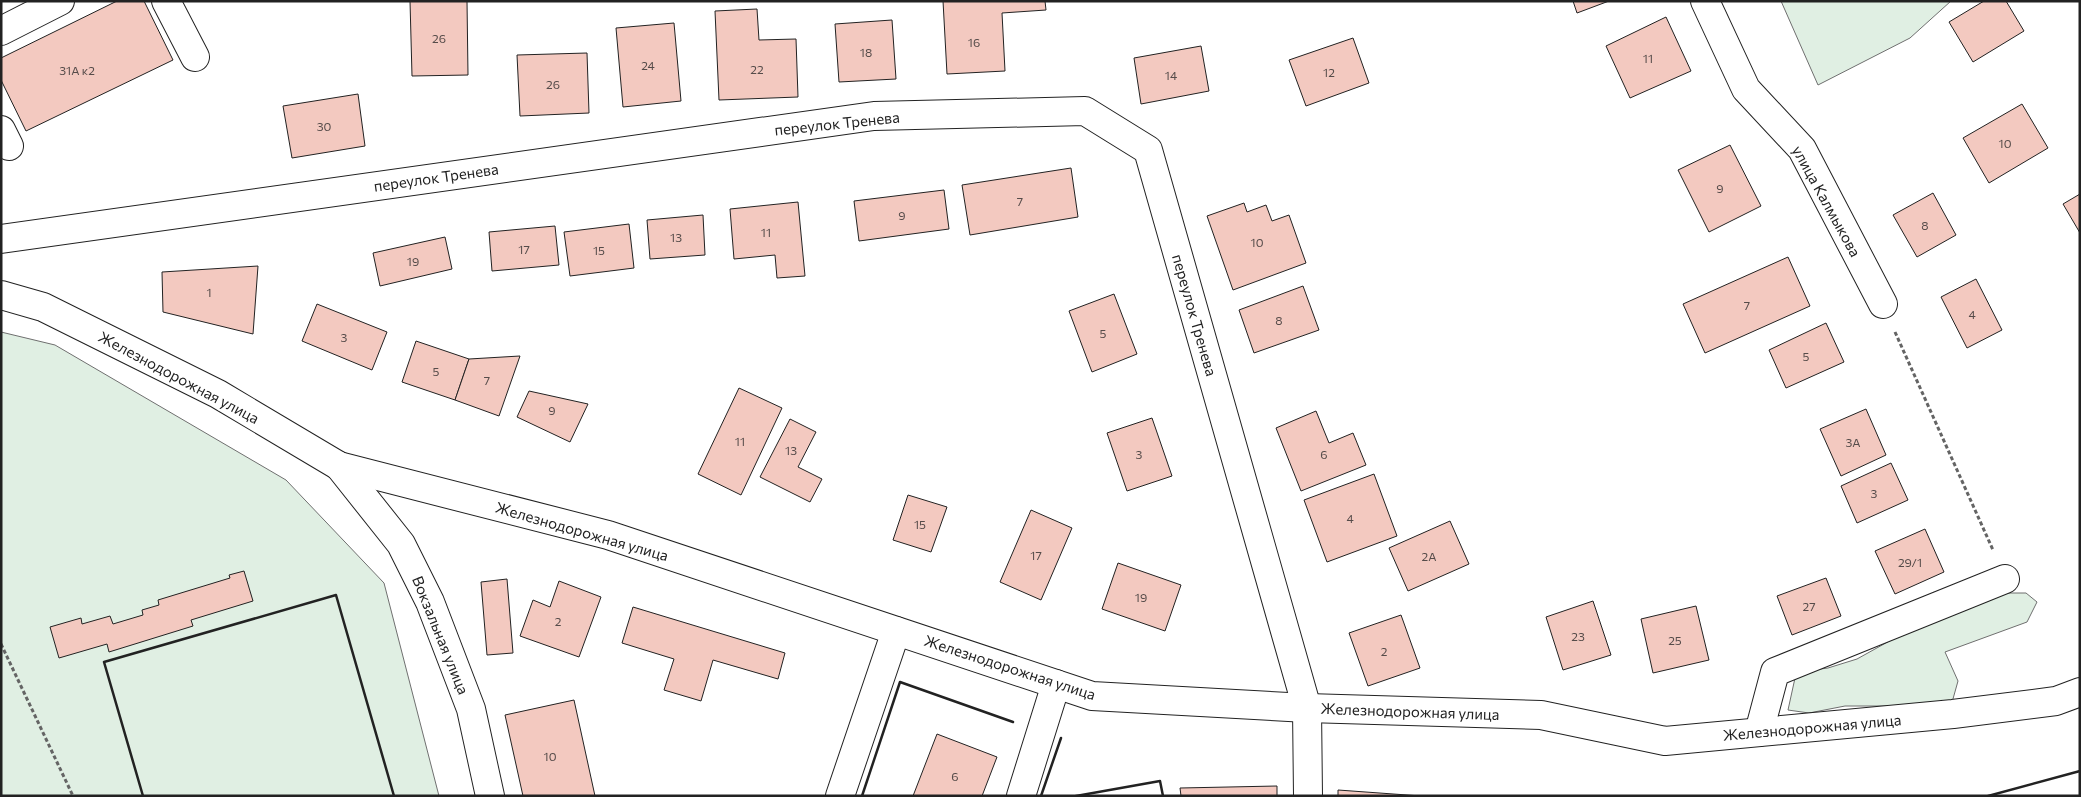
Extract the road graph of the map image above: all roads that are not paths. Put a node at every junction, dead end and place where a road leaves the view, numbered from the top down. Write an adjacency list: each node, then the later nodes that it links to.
1 (60, 1): 4 (street)
2 (166, 1): 5 (street)
3 (1705, 1): 8 (street, улица Калмыкова)
4 (1, 30)
5 (195, 57)
6 (1, 239): 14 (street, переулок Тренева)
7 (1, 295): 9 (street, Железнодорожная улица)
8 (1883, 304)
9 (340, 466): 11 (street, Железнодорожная улица); 16 (street, Вокзальная улица)
10 (2006, 579): 15 (street)
11 (896, 631): 12 (street, Железнодорожная улица); 17 (street)
12 (1056, 684): 14 (street, Железнодорожная улица); 18 (street)
13 (2080, 692): 15 (street, Железнодорожная улица)
14 (1307, 708): 15 (street, Железнодорожная улица); 19 (street, переулок Тренева)
15 (1759, 732)
16 (490, 796)
17 (840, 796)
18 (1021, 796)
19 (1308, 796)

